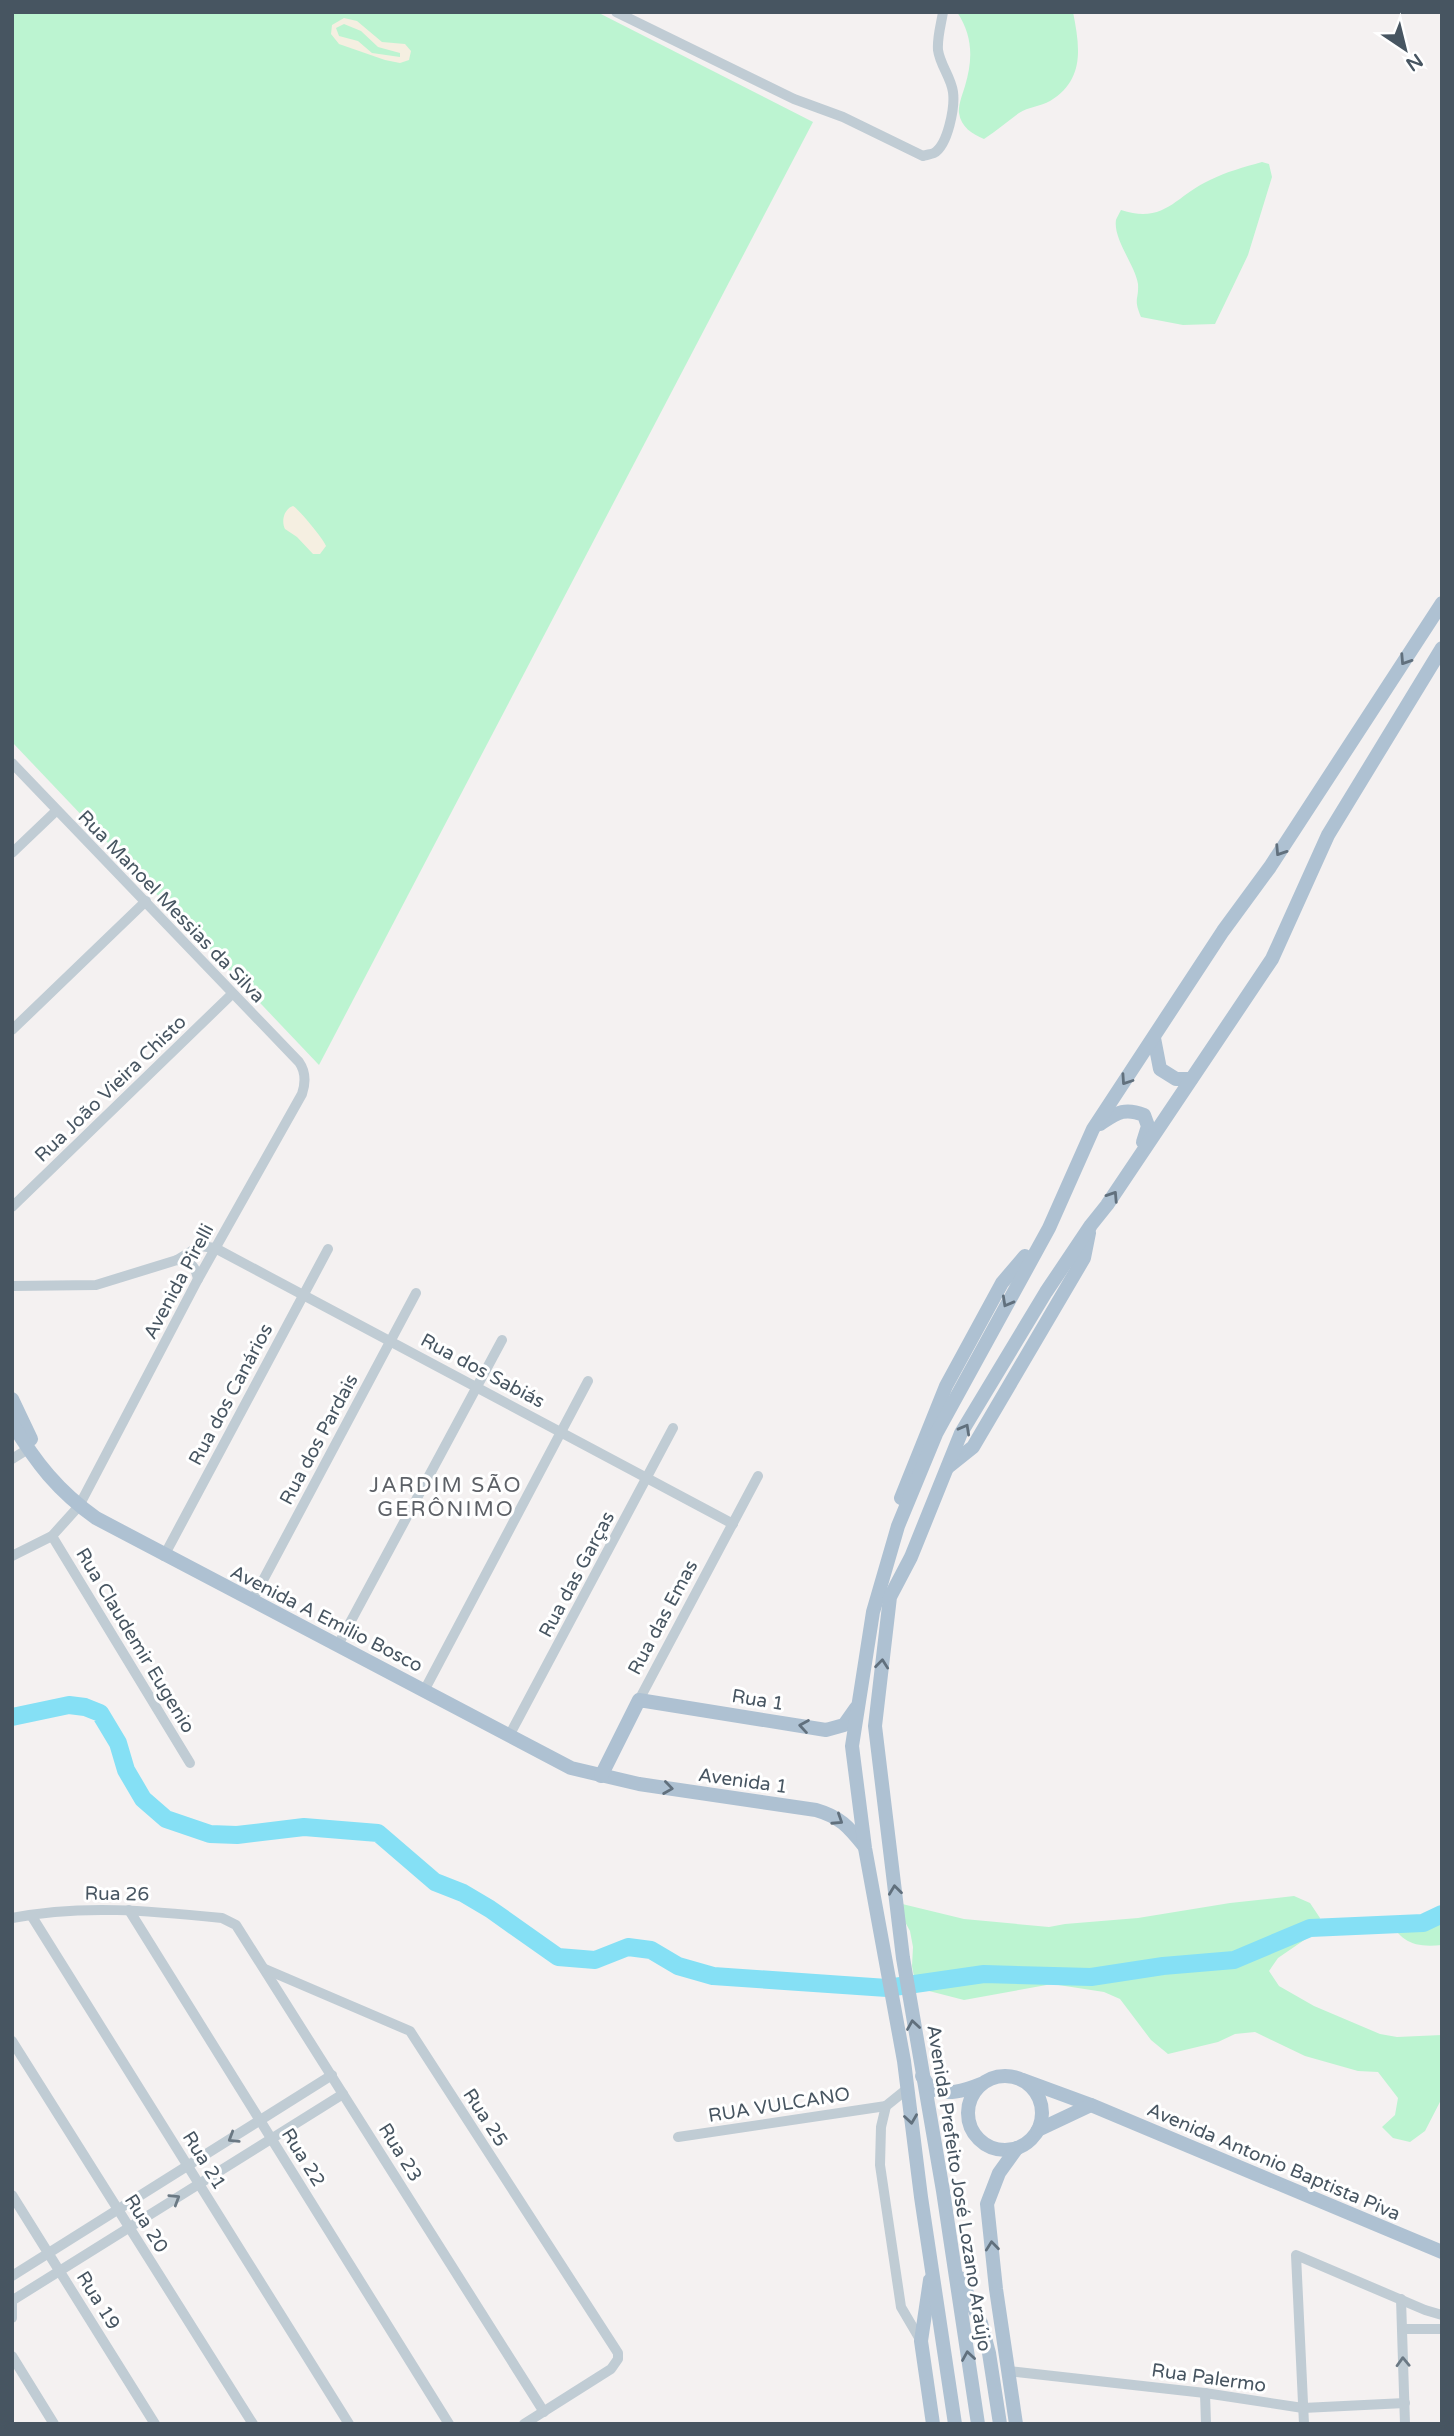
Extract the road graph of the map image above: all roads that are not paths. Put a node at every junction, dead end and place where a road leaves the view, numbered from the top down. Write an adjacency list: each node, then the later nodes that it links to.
1 (616, 12): 2 (street)
2 (943, 12)
3 (1442, 603): 11 (main road, Avenida Prefeito José Lozano Araújo, one-way to 11)
4 (1442, 648): 13 (main road, Avenida Prefeito José Lozano Araújo)
5 (12, 763): 6 (street, Rua Manoel Messias da Silva)
6 (56, 811): 7 (street); 8 (street, Rua Manoel Messias da Silva)
7 (12, 853)
8 (146, 901): 9 (street, Rua Manoel Messias da Silva); 10 (street)
9 (232, 994): 12 (street, Rua Manoel Messias da Silva); 16 (street, Rua João Vieira Chisto)
10 (12, 1030)
11 (1154, 1038): 13 (main road); 14 (main road, Avenida Prefeito José Lozano Araújo, one-way to 14)
12 (304, 1074): 17 (street, Avenida Pirelli)
13 (1191, 1079): 15 (main road, Avenida Prefeito José Lozano Araújo)
14 (1093, 1129): 15 (main road); 46 (main road, Avenida Prefeito José Lozano Araújo, one-way to 46)
15 (1142, 1151): 58 (main road, Avenida Prefeito José Lozano Araújo, one-way to 15)
16 (12, 1207)
17 (215, 1248): 19 (street); 20 (street, Avenida Pirelli); 23 (street, Rua dos Sabiás)
18 (328, 1249): 23 (street, Rua dos Canários)
19 (177, 1260): 20 (street); 21 (street)
20 (198, 1279): 37 (street, Avenida Pirelli)
21 (12, 1286)
22 (416, 1293): 25 (street, Rua dos Pardais)
23 (303, 1294): 25 (street, Rua dos Sabiás); 41 (street, Rua dos Canários)
24 (502, 1339): 27 (street)
25 (390, 1341): 27 (street, Rua dos Sabiás); 42 (street, Rua dos Pardais)
26 (588, 1381): 31 (street)
27 (476, 1387): 31 (street, Rua dos Sabiás); 43 (street)
28 (12, 1399): 34 (main road)
29 (12, 1423): 32 (main road)
30 (673, 1428): 36 (street, Rua das Garças)
31 (562, 1431): 36 (street, Rua dos Sabiás); 44 (street)
32 (28, 1449): 33 (street); 34 (main road)
33 (12, 1459)
34 (47, 1476): 37 (main road, Avenida A Emilio Bosco)
35 (758, 1476): 38 (street, Rua das Emas)
36 (647, 1477): 38 (street, Rua dos Sabiás); 47 (street, Rua das Garças)
37 (79, 1506): 39 (street, Avenida Pirelli); 41 (main road, Avenida A Emilio Bosco)
38 (733, 1524): 45 (street, Rua das Emas)
39 (52, 1536): 40 (street); 48 (street, Rua Claudemir Eugenio)
40 (12, 1556)
41 (164, 1556): 42 (main road, Avenida A Emilio Bosco)
42 (253, 1601): 43 (main road, Avenida A Emilio Bosco)
43 (338, 1645): 44 (main road, Avenida A Emilio Bosco)
44 (424, 1691): 47 (main road, Avenida A Emilio Bosco)
45 (639, 1700): 46 (main road, Rua 1, one-way to 45); 49 (main road, Rua das Emas)
46 (859, 1703): 50 (main road, Avenida Prefeito José Lozano Araújo)
47 (509, 1736): 49 (main road, Avenida A Emilio Bosco)
48 (190, 1763)
49 (601, 1776): 50 (main road, Avenida 1, one-way to 50)
50 (865, 1848): 61 (main road, Avenida Prefeito José Lozano Araújo)
51 (129, 1910): 52 (street, Rua 26); 53 (street, Rua 26); 65 (street, Rua 22)
52 (32, 1915): 54 (street, Rua 26); 70 (street, Rua 21)
53 (222, 1917): 55 (street, Rua 23)
54 (12, 1918)
55 (265, 1969): 57 (street, Rua 23); 93 (street, Rua 25)
56 (12, 2041): 73 (street, Rua 20)
57 (332, 2075): 62 (street, Rua 23); 65 (street)
58 (922, 2075): 60 (main road, Avenida Antonio Baptista Piva); 77 (main road, Avenida Prefeito José Lozano Araújo)
59 (1023, 2080): 60 (main road, Avenida Antonio Baptista Piva); 63 (main road, Avenida Antonio Baptista Piva); 66 (main road)
60 (985, 2082): 69 (main road)
61 (906, 2089): 64 (street); 78 (main road, Avenida Prefeito José Lozano Araújo, one-way to 78)
62 (344, 2094): 68 (street); 93 (street, Rua 23)
63 (1091, 2105): 66 (main road); 75 (main road, Avenida Antonio Baptista Piva)
64 (886, 2106): 67 (street, RUA VULCANO); 87 (street)
65 (260, 2120): 68 (street, Rua 22); 70 (street, one-way to 70)
66 (1038, 2130): 69 (main road)
67 (678, 2137)
68 (272, 2139): 71 (street); 98 (street, Rua 22)
69 (1017, 2148): 89 (main road, one-way to 69)
70 (188, 2166): 71 (street, Rua 21); 73 (street)
71 (199, 2184): 74 (street, one-way to 71); 97 (street, Rua 21)
72 (12, 2195): 76 (street, Rua 19)
73 (118, 2210): 74 (street, Rua 20); 76 (street)
74 (129, 2228): 79 (street); 96 (street, Rua 20)
75 (1442, 2252)
76 (49, 2253): 79 (street, Rua 19); 80 (street)
77 (953, 2262): 102 (main road, Avenida Prefeito José Lozano Araújo, one-way to 77); 103 (main road)
78 (932, 2268): 87 (main road); 101 (main road, Avenida Prefeito José Lozano Araújo)
79 (60, 2271): 82 (street); 95 (street, Rua 19)
80 (12, 2276)
81 (1401, 2299): 83 (street); 85 (street); 92 (street)
82 (13, 2300): 84 (street)
83 (1442, 2315)
84 (12, 2318)
85 (1402, 2329): 86 (street); 91 (street, one-way to 85)
86 (1442, 2329)
87 (921, 2341): 100 (main road)
88 (12, 2356): 94 (street)
89 (1008, 2371): 90 (street, Rua Palermo); 104 (main road)
90 (1205, 2393): 92 (street, Rua Palermo); 105 (street)
91 (1405, 2403): 92 (street, Rua Palermo); 107 (street)
92 (1303, 2408): 106 (street)
93 (544, 2412): 99 (street)
94 (54, 2424)
95 (155, 2424)
96 (253, 2424)
97 (349, 2424)
98 (449, 2424)
99 (524, 2424)
100 (933, 2424)
101 (955, 2424)
102 (978, 2424)
103 (1000, 2424)
104 (1016, 2424)
105 (1206, 2424)
106 (1304, 2424)
107 (1405, 2424)

